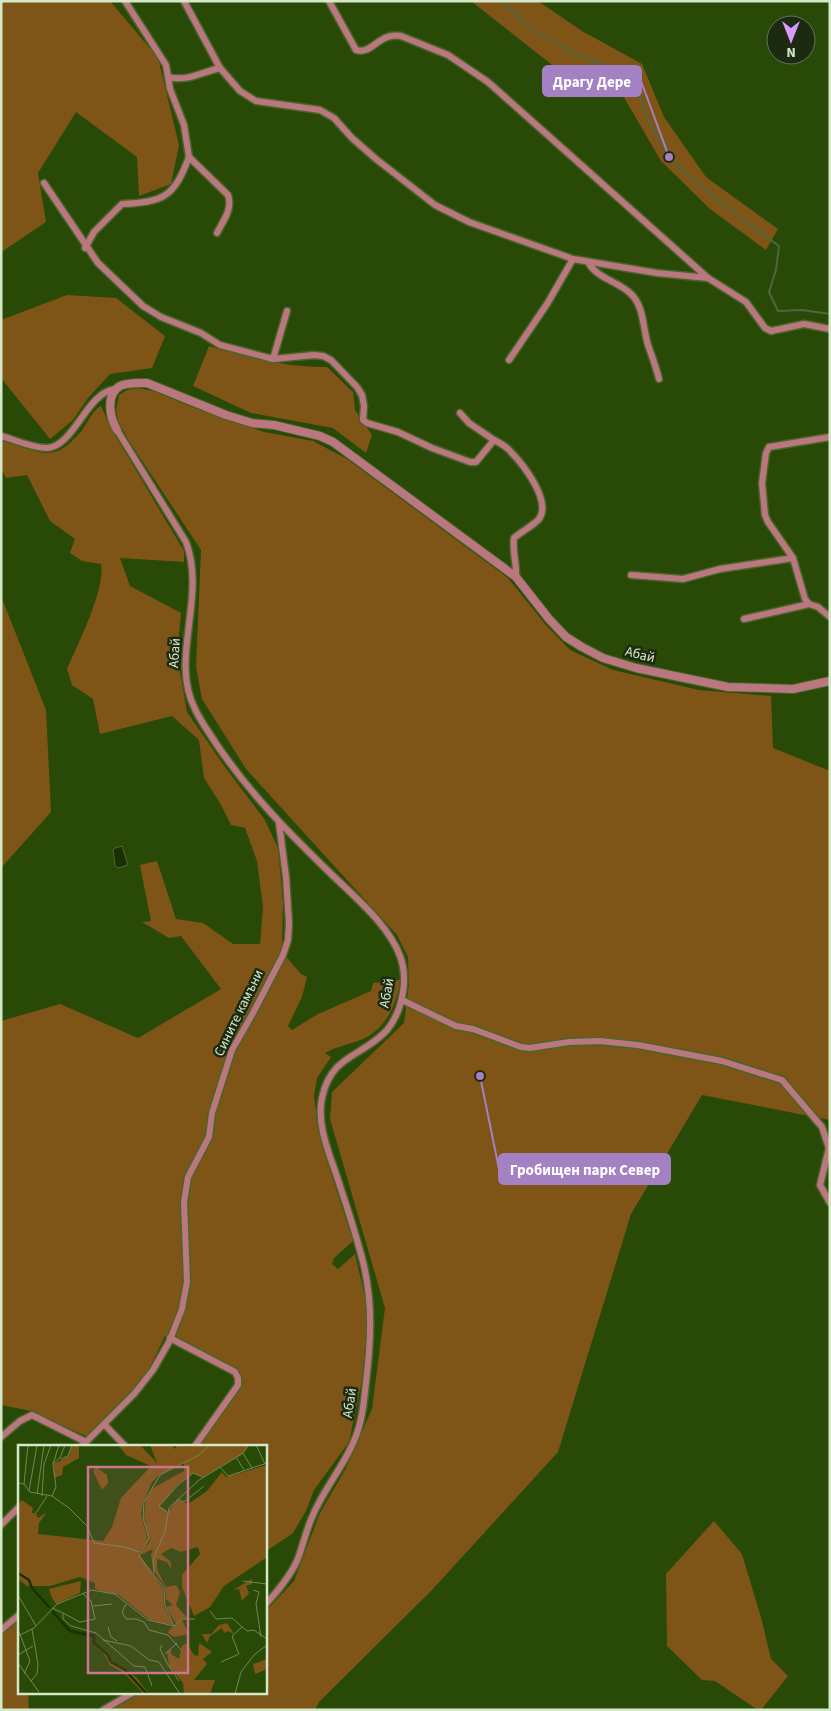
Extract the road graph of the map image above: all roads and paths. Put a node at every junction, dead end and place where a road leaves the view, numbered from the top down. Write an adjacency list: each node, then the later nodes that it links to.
1 (125, 1): 5 (street)
2 (184, 1): 4 (street)
3 (329, 1): 12 (street)
4 (220, 68): 5 (street); 10 (street)
5 (168, 77): 6 (street)
6 (189, 157): 8 (street); 9 (street)
7 (44, 183): 9 (street)
8 (217, 233)
9 (86, 248): 15 (street)
10 (573, 259): 11 (street); 16 (street)
11 (588, 262): 12 (street); 17 (street)
12 (708, 278): 14 (street)
13 (287, 311): 15 (street)
14 (830, 328)
15 (273, 359): 23 (street)
16 (509, 360)
17 (659, 379)
18 (116, 389): 20 (street, Абай); 21 (street); 26 (street, Абай)
19 (460, 413): 23 (street)
20 (117, 430): 31 (street, Абай)
21 (1, 436)
22 (830, 436): 24 (street)
23 (494, 440): 26 (street)
24 (793, 558): 25 (street); 27 (street)
25 (631, 575)
26 (516, 577): 30 (street, Абай)
27 (809, 604): 28 (street); 29 (street)
28 (830, 617)
29 (744, 620)
30 (830, 681)
31 (278, 822): 32 (street, Абай); 34 (street, Сините камъни)
32 (402, 1000): 33 (street); 42 (street, Абай)
33 (830, 1202)
34 (170, 1338): 35 (street, Сините камъни); 39 (street)
35 (104, 1424): 37 (street, Сините камъни); 38 (street)
36 (1, 1437): 37 (street)
37 (84, 1444)
38 (125, 1445)
39 (196, 1445)
40 (18, 1508): 41 (street)
41 (1, 1525)
42 (266, 1604)
43 (18, 1616): 44 (street)
44 (1, 1630)
45 (131, 1694): 46 (street)
46 (103, 1710)

